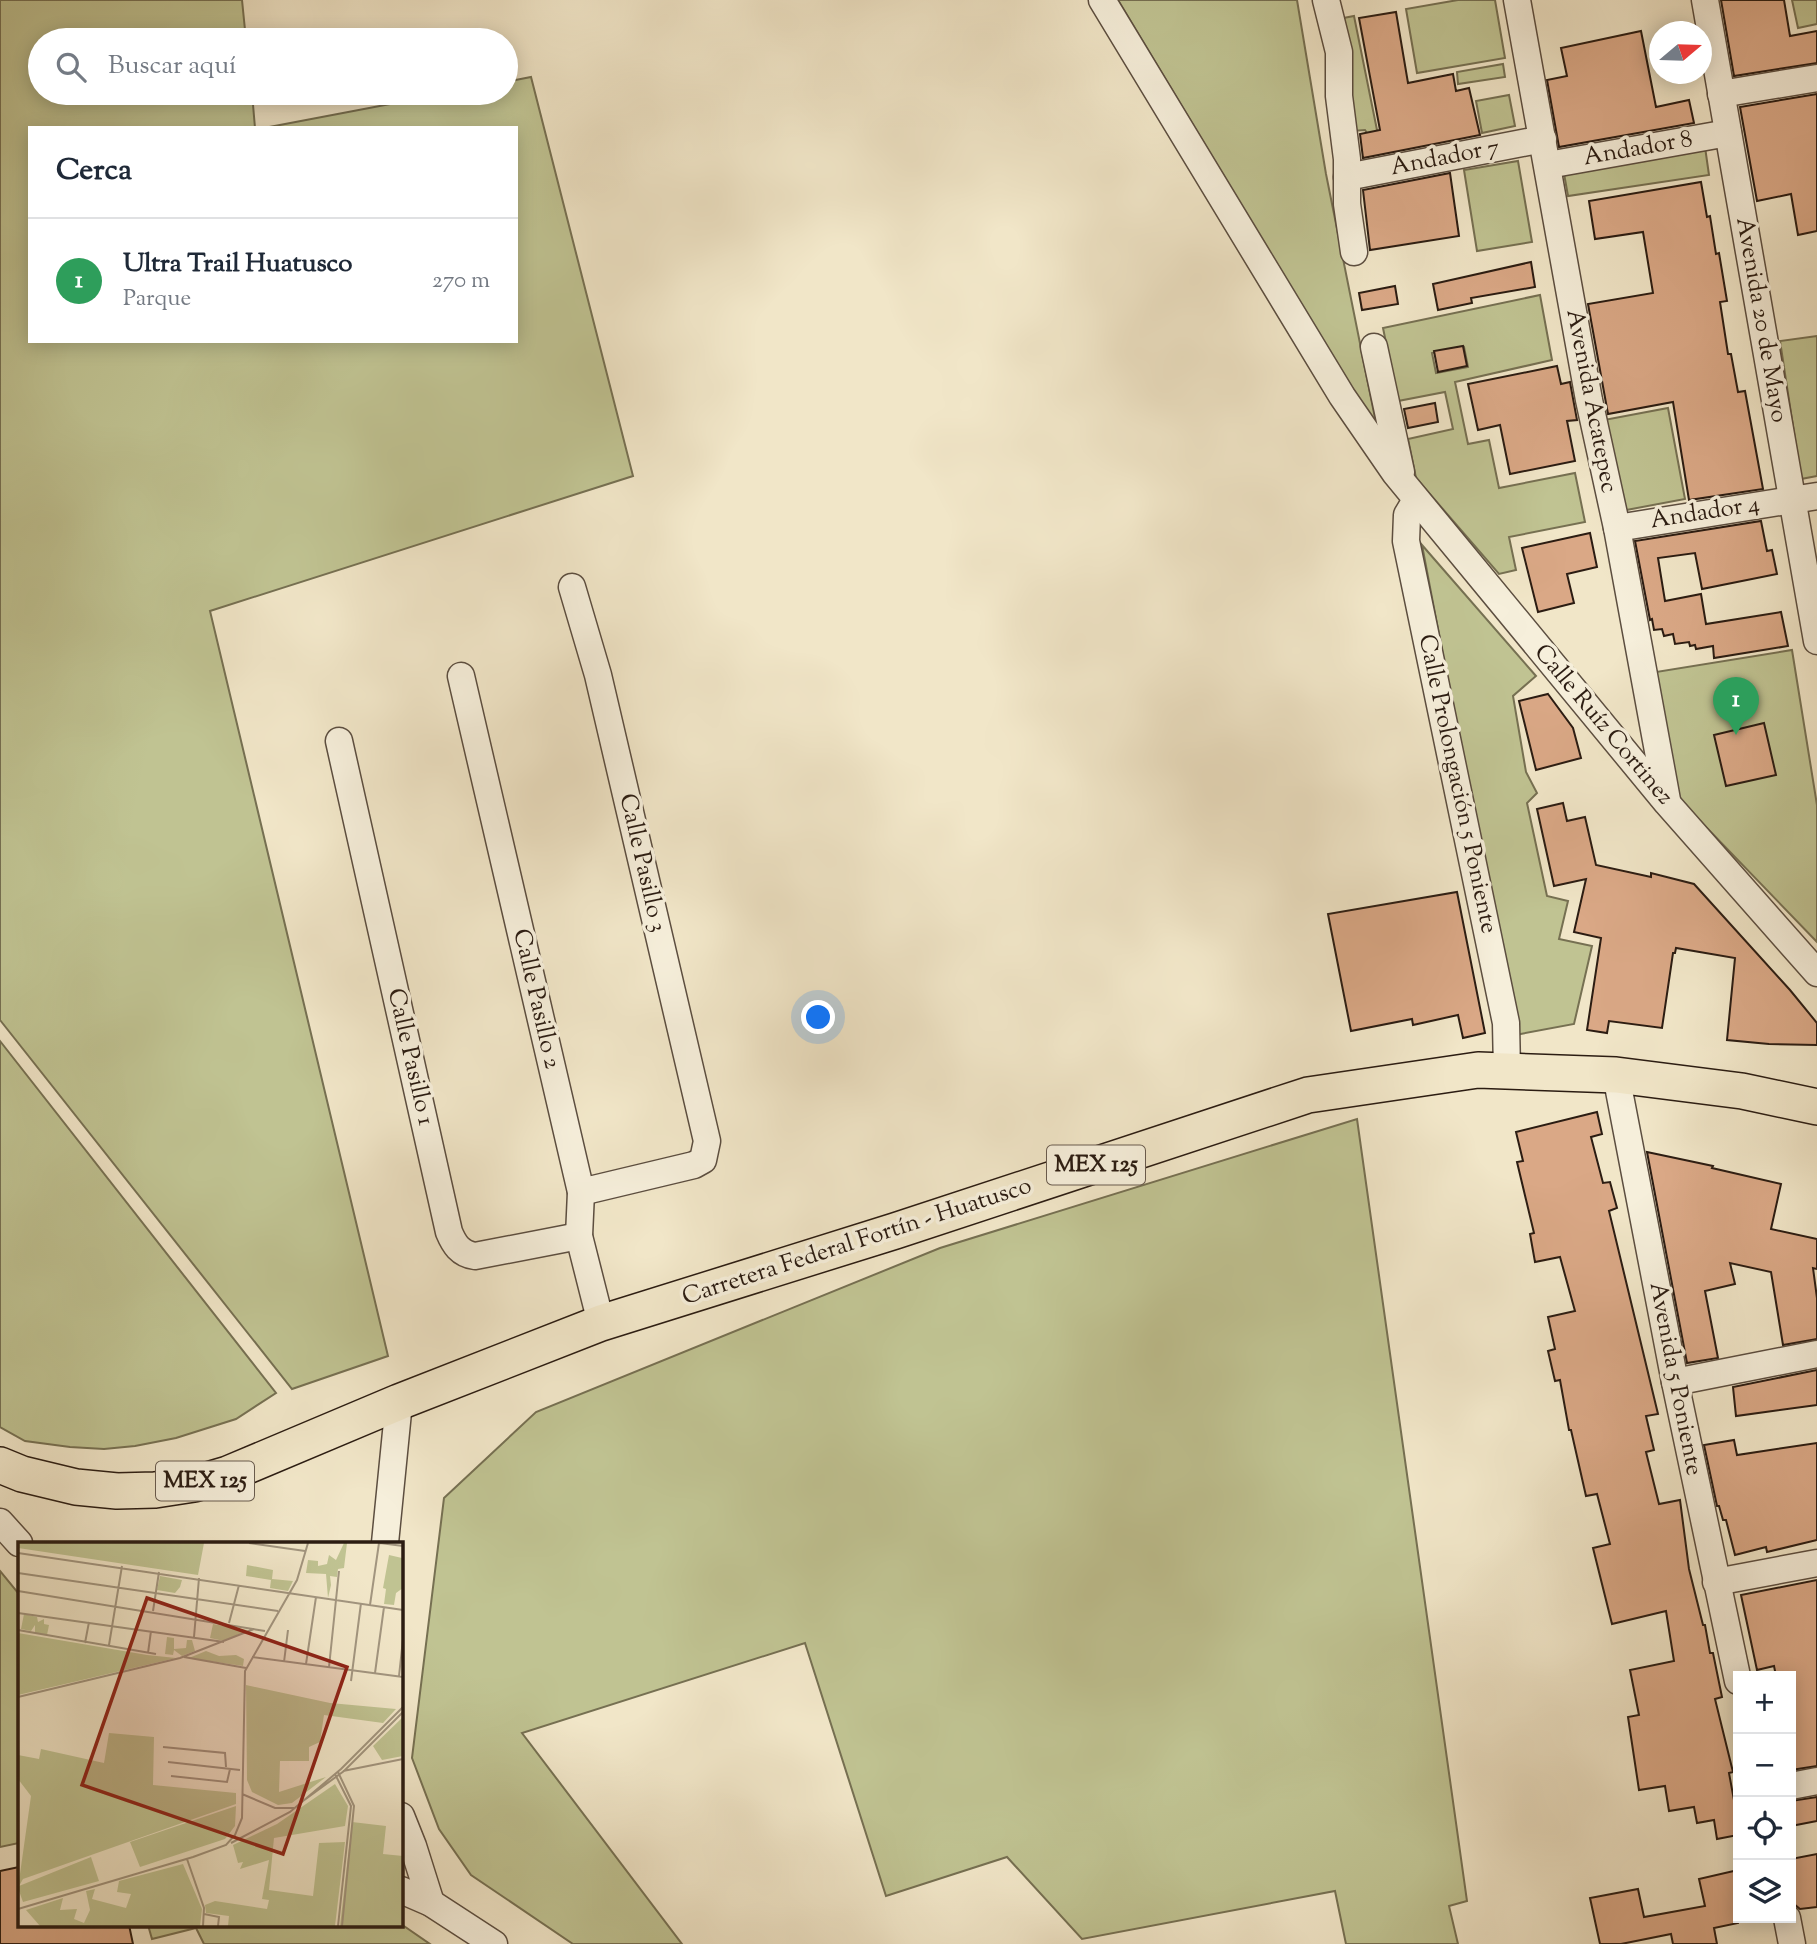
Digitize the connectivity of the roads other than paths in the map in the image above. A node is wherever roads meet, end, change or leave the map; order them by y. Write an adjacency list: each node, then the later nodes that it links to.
1 (1102, 0): 13 (street, Calle Ruíz Cortinez)
2 (1325, 0): 10 (street)
3 (1517, 0): 8 (street, Avenida Acatepec)
4 (1705, 0): 6 (street, Avenida 20 de Mayo)
5 (1817, 78): 6 (street)
6 (1721, 94): 7 (street, Avenida 20 de Mayo)
7 (1728, 133): 9 (street, Andador 8); 14 (street, Avenida 20 de Mayo)
8 (1543, 139): 9 (street, Avenida Acatepec); 10 (street, Andador 7)
9 (1548, 165): 15 (street, Avenida Acatepec)
10 (1346, 177): 11 (street)
11 (1354, 251)
12 (1374, 348): 13 (street, Calle Prolongación 5 Poniente)
13 (1405, 485): 20 (street, Calle Ruíz Cortinez); 22 (street, Calle Prolongación 5 Poniente)
14 (1805, 498): 15 (street, Andador 4); 17 (street, Avenida 20 de Mayo)
15 (1617, 528): 20 (street, Avenida Acatepec)
16 (572, 587): 25 (street, Calle Pasillo 3)
17 (1817, 641)
18 (461, 676): 25 (street, Calle Pasillo 2)
19 (339, 741): 26 (street, Calle Pasillo 1)
20 (1667, 803): 21 (street, Calle Ruíz Cortinez)
21 (1817, 973)
22 (1507, 1071): 23 (main road, Carretera Federal Fortín - Huatusco / MEX 125); 27 (main road, Carretera Federal Fortín - Huatusco / MEX 125)
23 (1616, 1075): 24 (main road, Carretera Federal Fortín - Huatusco / MEX 125); 29 (street, Avenida 5 Poniente)
24 (1817, 1107)
25 (581, 1192): 26 (street, Calle Pasillo 2)
26 (579, 1236): 27 (street, Calle Pasillo 2)
27 (601, 1323): 30 (main road, Carretera Federal Fortín - Huatusco / MEX 125)
28 (1817, 1354): 29 (street)
29 (1675, 1382): 36 (street, Avenida 5 Poniente)
30 (399, 1402): 31 (main road, Carretera Federal Fortín - Huatusco / MEX 125); 34 (street)
31 (0, 1465)
32 (0, 1522): 33 (street)
33 (18, 1542)
34 (385, 1542)
35 (1817, 1563): 36 (street)
36 (1716, 1582): 37 (street, Avenida 5 Poniente)
37 (1736, 1671)
38 (1817, 1781): 39 (street)
39 (1796, 1785)
40 (402, 1818): 42 (street)
41 (402, 1890): 42 (street)
42 (431, 1903): 44 (street)
43 (1788, 1923): 45 (street)
44 (494, 1944)
45 (1792, 1944)

